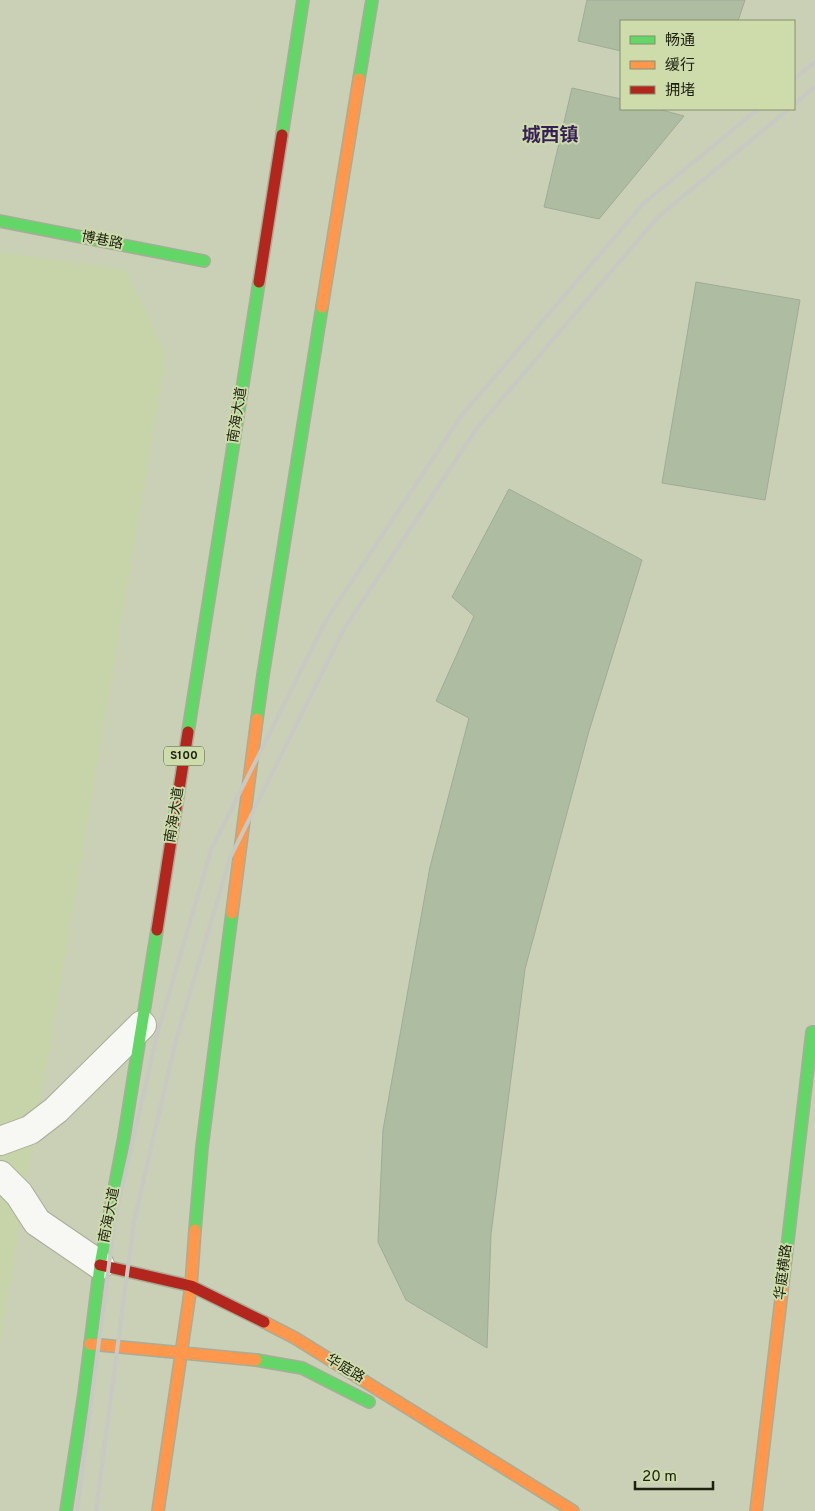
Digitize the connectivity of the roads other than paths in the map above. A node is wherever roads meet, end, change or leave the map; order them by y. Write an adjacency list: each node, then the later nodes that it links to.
1 (303, 0): 5 (main road, 南海大道 / S100)
2 (372, 0): 10 (main road)
3 (0, 221): 4 (main road, 博巷路)
4 (204, 261)
5 (142, 1025): 7 (street); 9 (main road, 南海大道 / S100)
6 (814, 1032): 17 (main road, 华庭横路)
7 (0, 1141)
8 (0, 1175): 9 (street)
9 (100, 1265): 10 (main road, 华庭路); 11 (main road, 南海大道 / S100)
10 (191, 1286): 12 (main road); 16 (main road, 华庭路)
11 (90, 1344): 12 (main road, 华庭路); 14 (main road, 南海大道 / S100)
12 (181, 1353): 13 (main road, 华庭路); 15 (main road)
13 (375, 1405)
14 (66, 1511)
15 (158, 1511)
16 (573, 1511)
17 (756, 1511)

